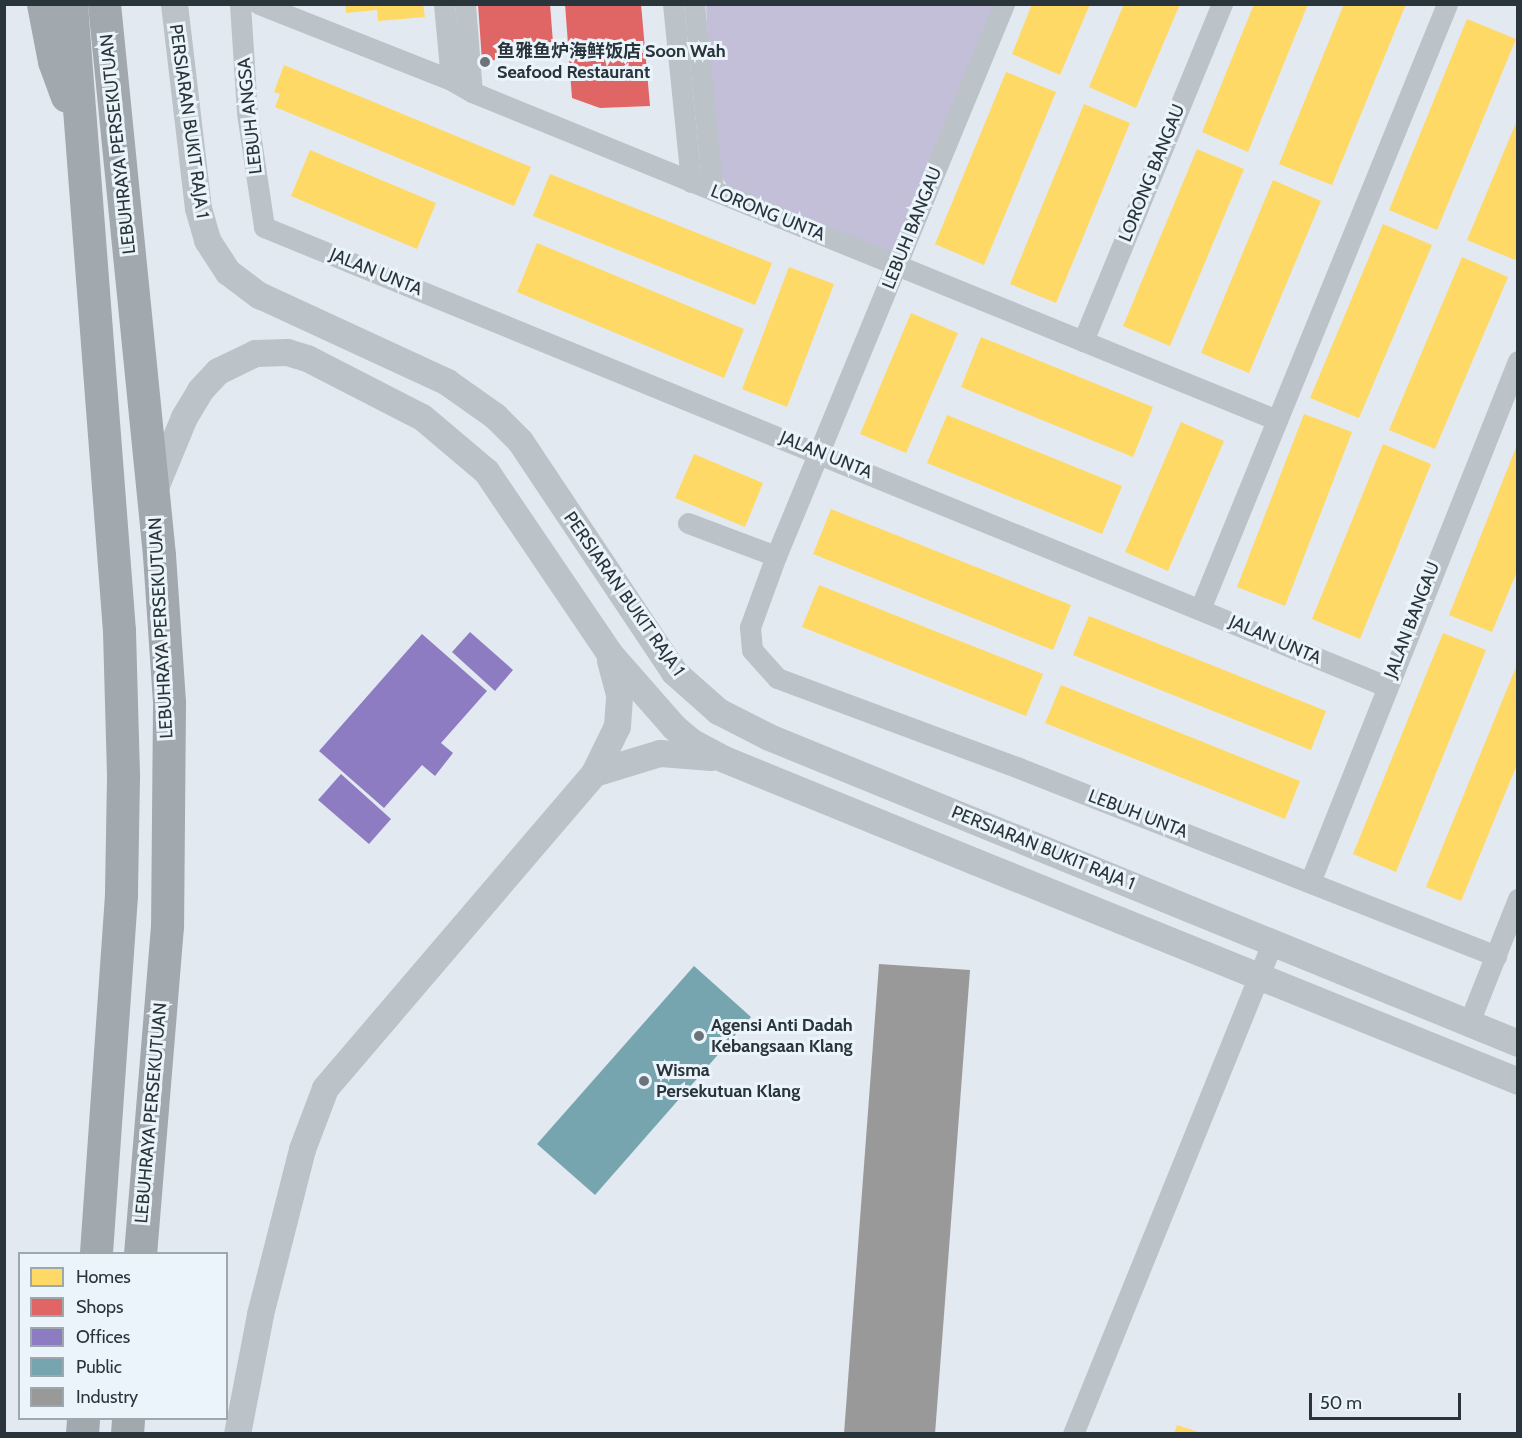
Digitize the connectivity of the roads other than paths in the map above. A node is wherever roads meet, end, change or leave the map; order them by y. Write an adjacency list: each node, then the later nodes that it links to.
1 (43, 4): 18 (highway)
2 (71, 4): 18 (highway, LEBUHRAYA PERSEKUTUAN)
3 (104, 4): 17 (highway, LEBUHRAYA PERSEKUTUAN)
4 (125, 4): 17 (highway)
5 (174, 4): 38 (street, PERSIARAN BUKIT RAJA 1)
6 (240, 4): 21 (street, LEBUH ANGSA)
7 (259, 4): 15 (street, LORONG UNTA)
8 (444, 4): 15 (street)
9 (465, 4): 16 (street)
10 (673, 4): 19 (street)
11 (694, 4): 20 (street)
12 (1004, 4): 22 (street, LEBUH BANGAU)
13 (1222, 4): 23 (street, LORONG BANGAU)
14 (1447, 4): 25 (street)
15 (452, 80): 16 (street, LORONG UNTA)
16 (472, 92): 19 (street, LORONG UNTA)
17 (116, 134): 27 (highway, LEBUHRAYA PERSEKUTUAN)
18 (84, 139): 44 (highway, LEBUHRAYA PERSEKUTUAN)
19 (692, 182): 20 (street, LORONG UNTA)
20 (713, 190): 22 (street, LORONG UNTA)
21 (264, 227): 26 (street, JALAN UNTA)
22 (897, 266): 23 (street, LORONG UNTA); 26 (street, LEBUH BANGAU)
23 (1083, 341): 25 (street, LORONG UNTA)
24 (1518, 361): 33 (street, JALAN BANGAU)
25 (1277, 420): 30 (street)
26 (818, 451): 29 (street, LEBUH BANGAU); 30 (street, JALAN UNTA)
27 (153, 492): 31 (street); 45 (highway, LEBUHRAYA PERSEKUTUAN)
28 (687, 523): 29 (street)
29 (776, 556): 32 (street, LEBUH BANGAU)
30 (1200, 609): 33 (street, JALAN UNTA)
31 (609, 653): 34 (street); 35 (street)
32 (777, 678): 36 (street, LEBUH UNTA)
33 (1386, 686): 36 (street, JALAN BANGAU)
34 (724, 759): 35 (street); 40 (street)
35 (594, 772): 46 (street)
36 (1310, 882): 39 (street, LEBUH UNTA)
37 (1518, 899): 39 (street)
38 (1273, 941): 40 (street); 41 (street, PERSIARAN BUKIT RAJA 1)
39 (1496, 956): 41 (street)
40 (1257, 978): 43 (street); 47 (street)
41 (1468, 1025): 42 (street, PERSIARAN BUKIT RAJA 1)
42 (1518, 1043)
43 (1518, 1081)
44 (96, 1252)
45 (140, 1252)
46 (237, 1434)
47 (1073, 1434)

